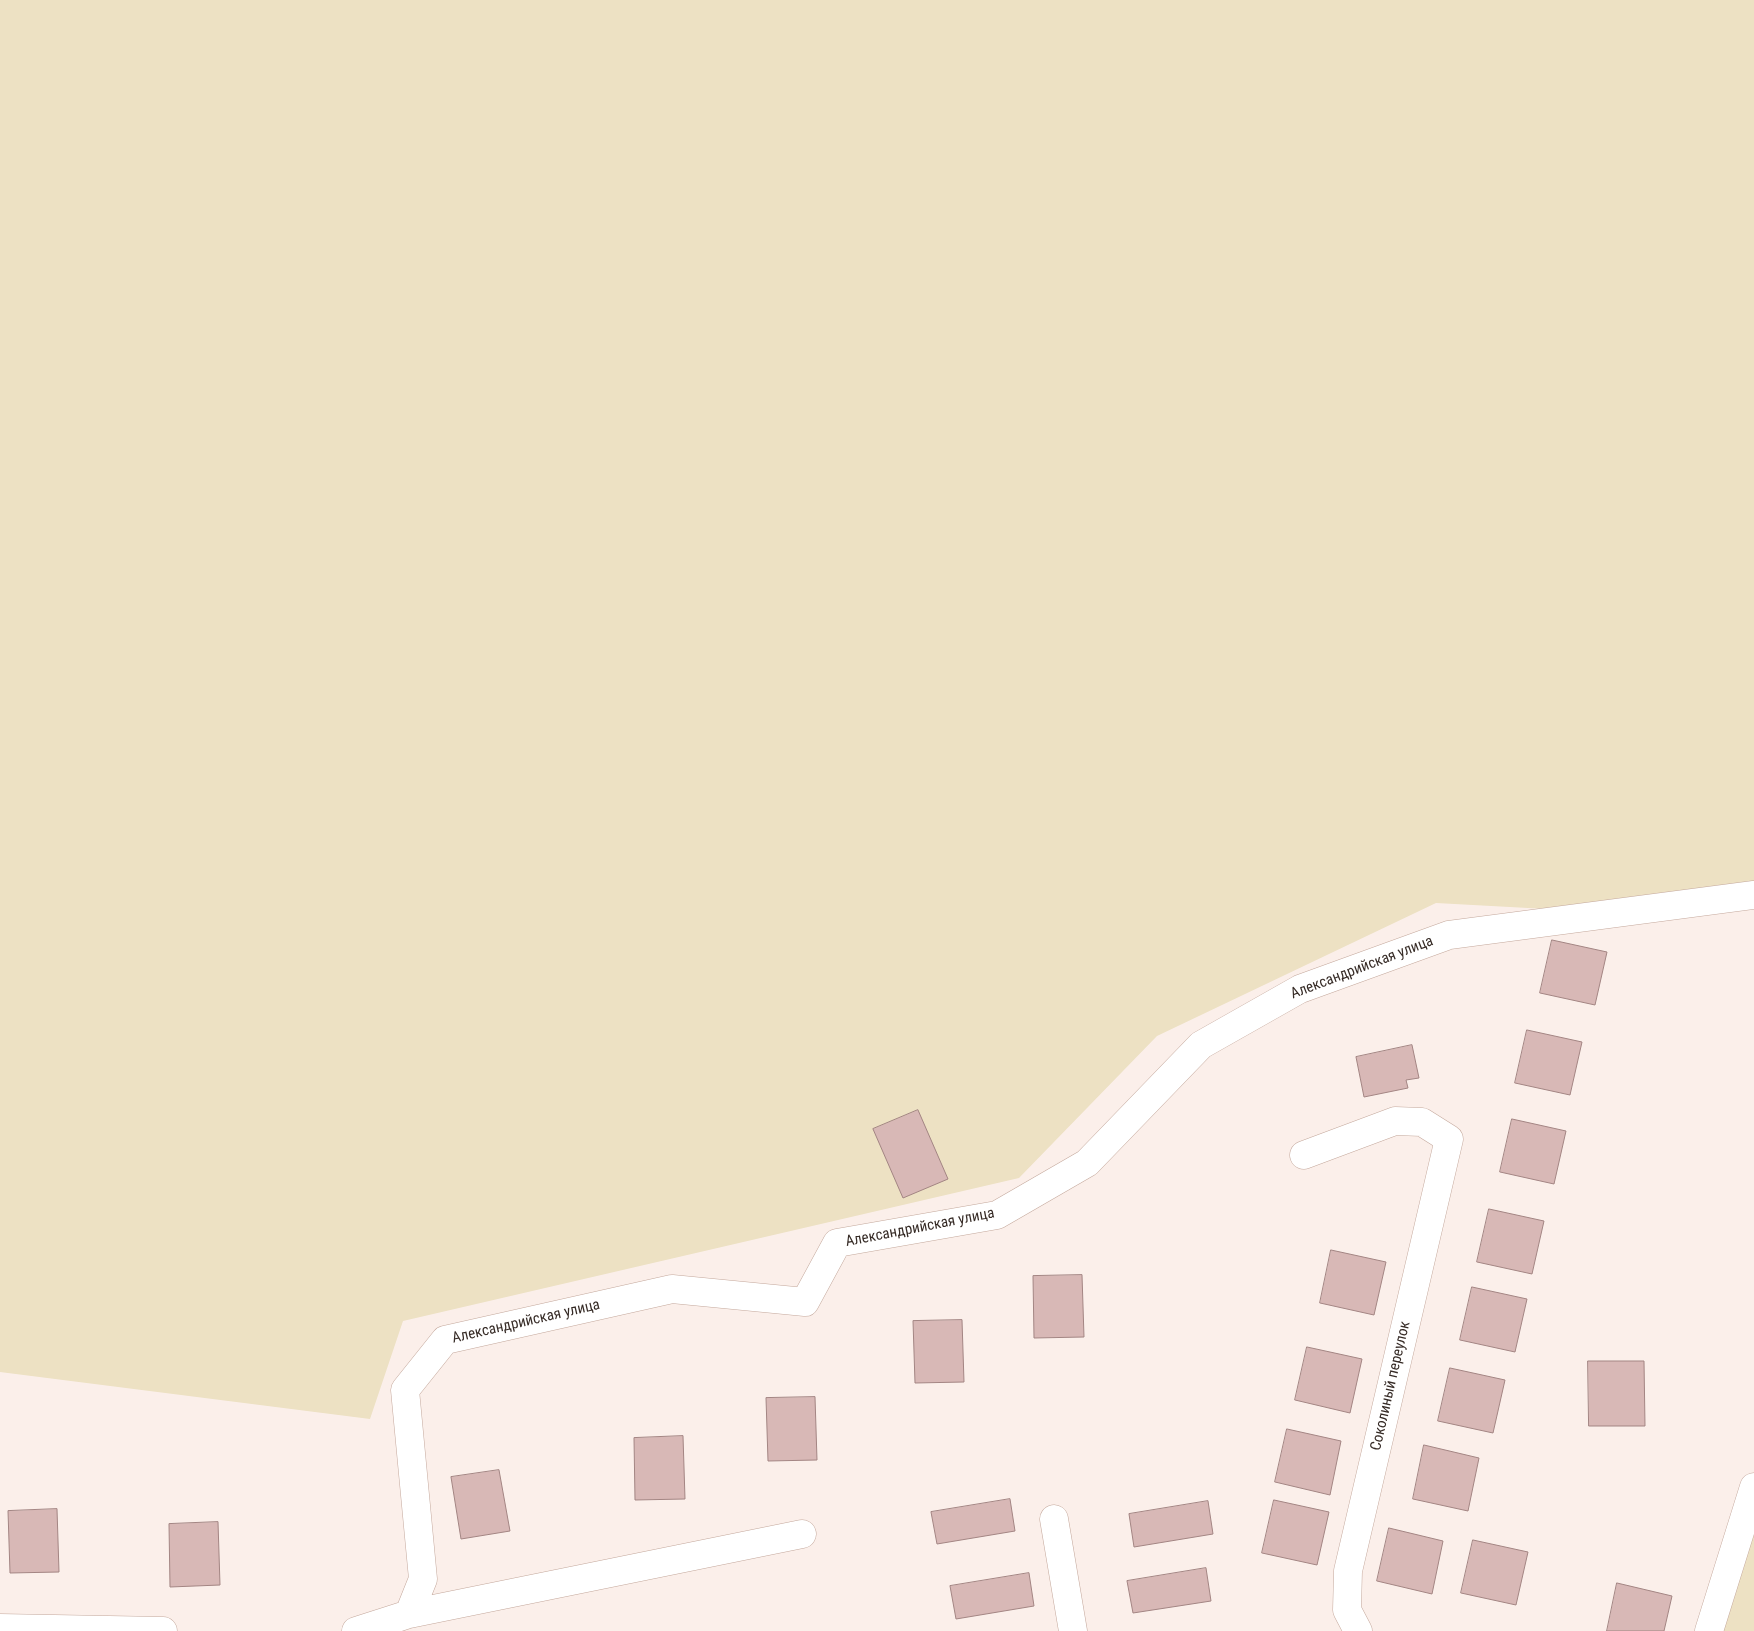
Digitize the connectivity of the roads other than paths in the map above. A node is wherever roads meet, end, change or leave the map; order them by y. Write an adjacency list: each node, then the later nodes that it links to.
1 (1754, 895): 6 (street, Александрийская улица)
2 (1304, 1155): 11 (street, Соколиный переулок)
3 (1754, 1487): 12 (street)
4 (1054, 1519): 10 (street)
5 (802, 1534): 6 (street)
6 (409, 1614): 9 (street)
7 (0, 1628): 8 (street)
8 (163, 1631)
9 (356, 1631)
10 (1073, 1631)
11 (1358, 1631)
12 (1709, 1631)

